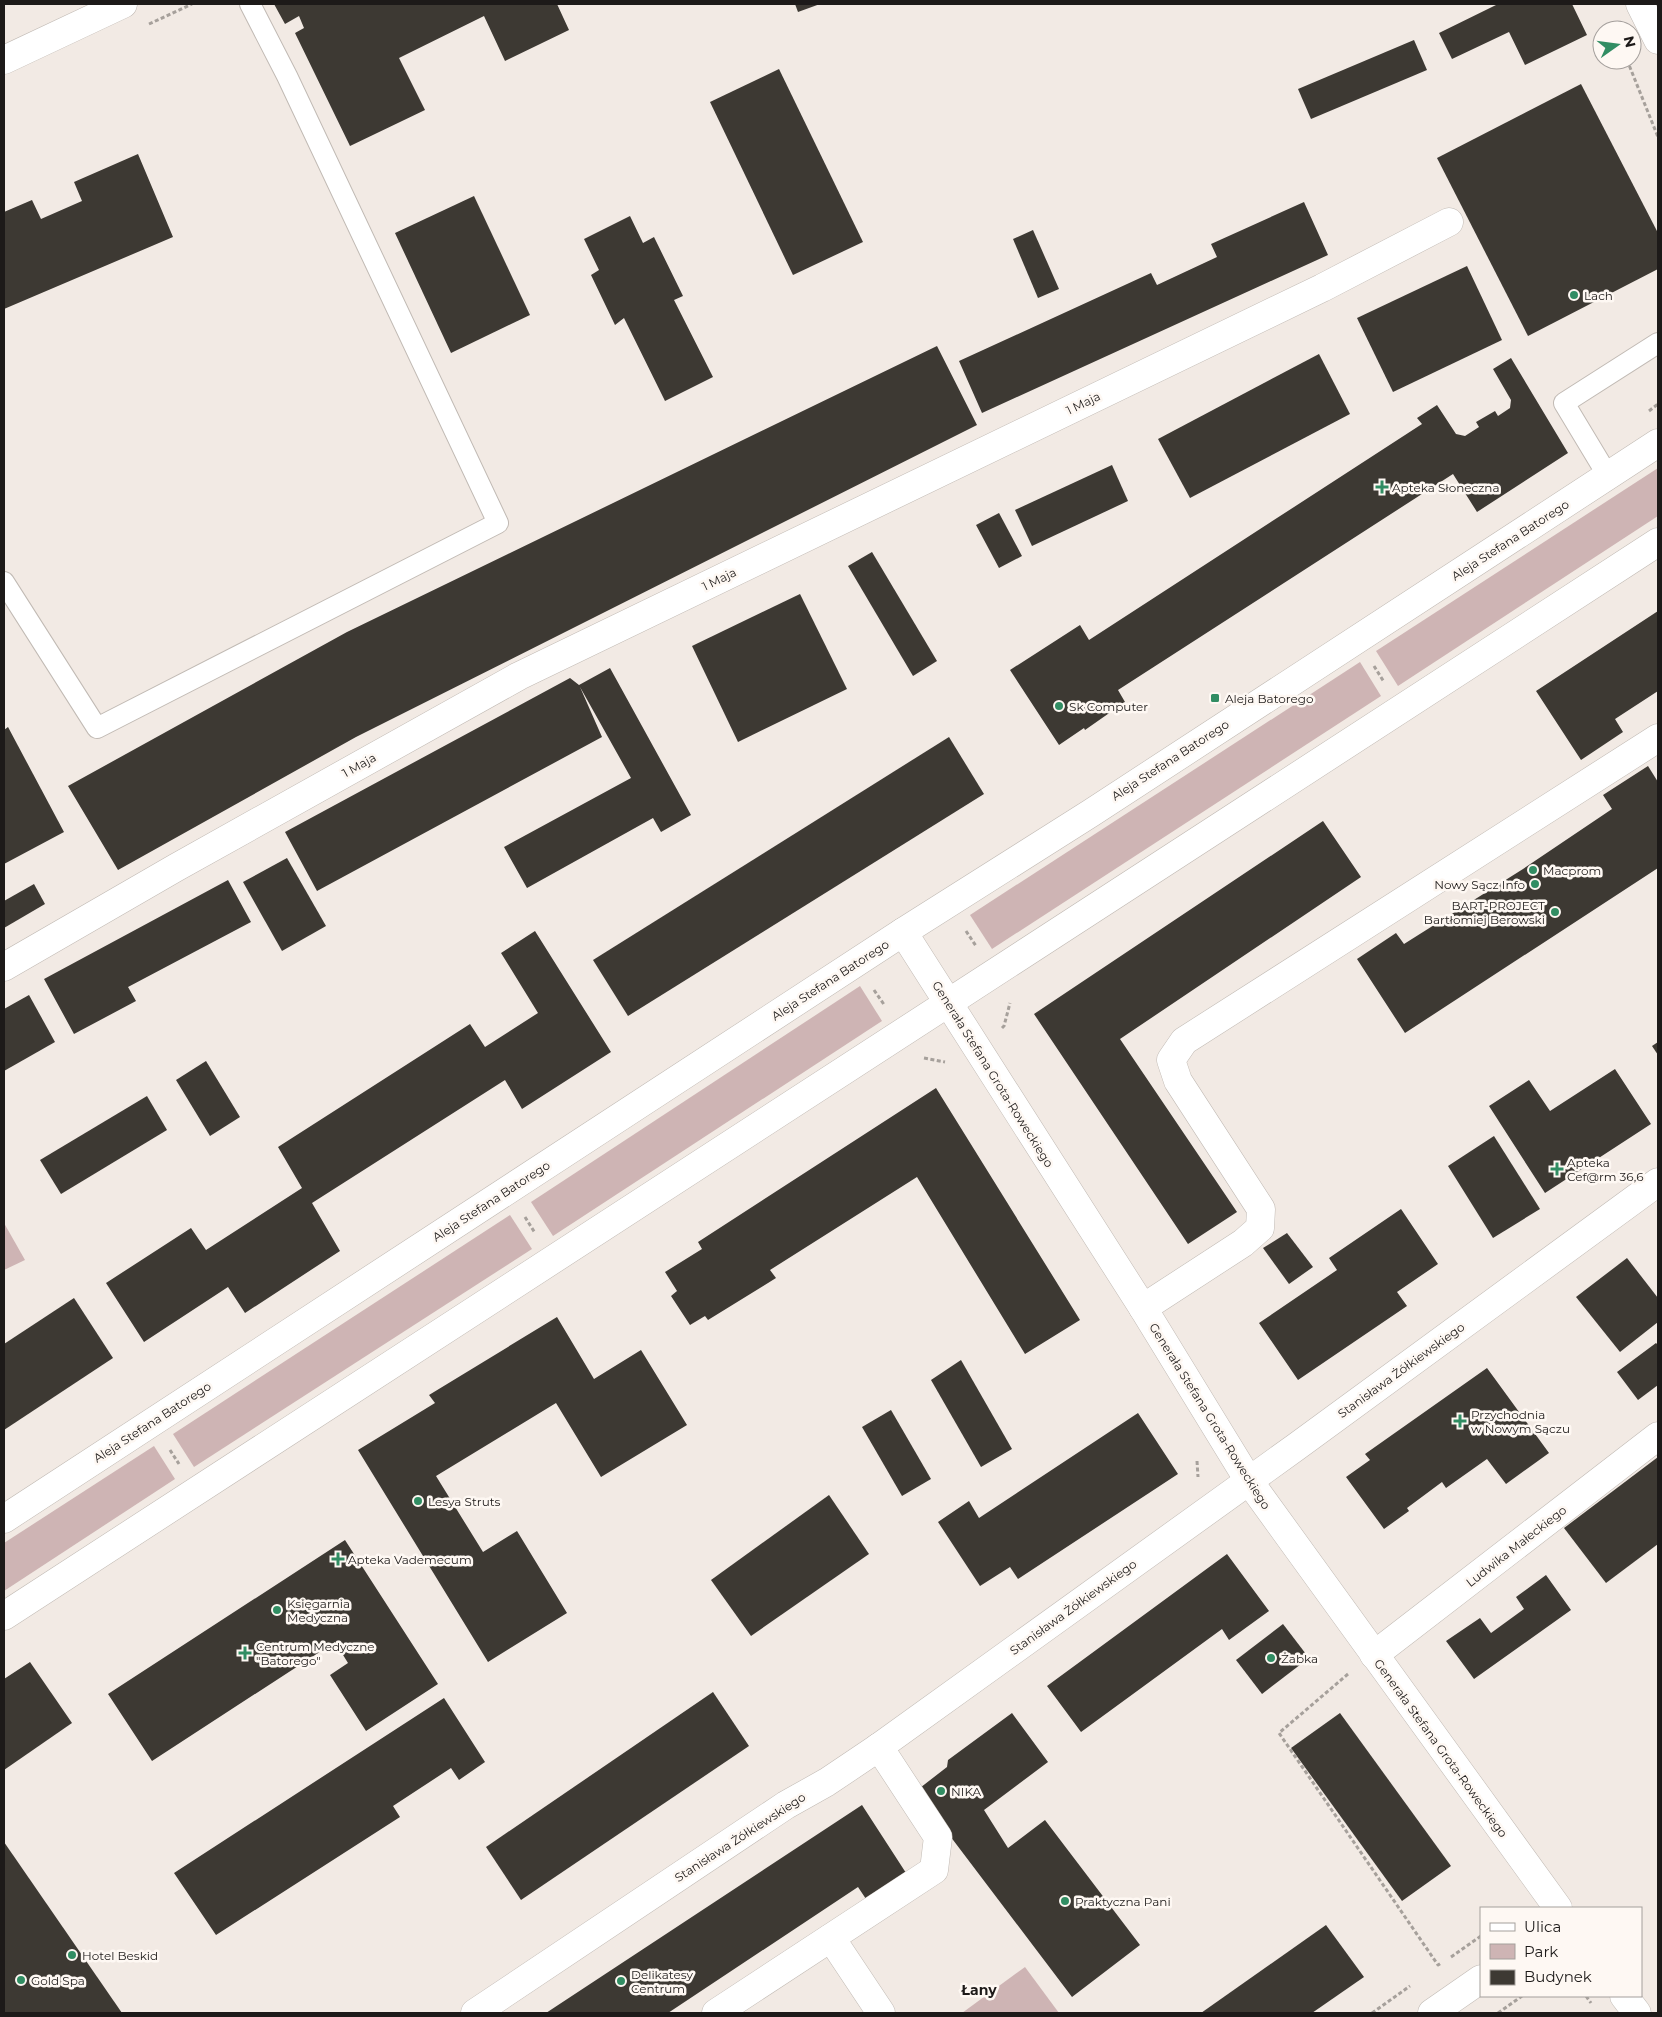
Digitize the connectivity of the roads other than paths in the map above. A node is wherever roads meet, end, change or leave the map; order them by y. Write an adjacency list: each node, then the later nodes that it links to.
1 (123, 4): 5 (street)
2 (250, 4): 11 (lane)
3 (1640, 4): 4 (street)
4 (1658, 40)
5 (4, 60)
6 (1449, 222): 14 (street, 1 Maja)
7 (1658, 343): 9 (lane)
8 (1658, 443): 9 (street, Aleja Stefana Batorego)
9 (1608, 476): 13 (street, Aleja Stefana Batorego)
10 (1658, 542): 15 (street)
11 (4, 582)
12 (1658, 738): 17 (street)
13 (903, 932): 15 (street, Generała Stefana Grota-Roweckiego); 20 (street, Aleja Stefana Batorego)
14 (4, 967)
15 (949, 1002): 17 (street, Generała Stefana Grota-Roweckiego); 21 (street)
16 (1658, 1182): 19 (street, Stanisława Żółkiewskiego)
17 (1143, 1308): 19 (street, Generała Stefana Grota-Roweckiego)
18 (1658, 1436): 22 (street, Ludwika Małeckiego)
19 (1249, 1481): 22 (street, Generała Stefana Grota-Roweckiego); 23 (street, Stanisława Żółkiewskiego)
20 (4, 1519)
21 (4, 1616)
22 (1374, 1655): 24 (street, Generała Stefana Grota-Roweckiego)
23 (879, 1747): 25 (street); 28 (street, Stanisława Żółkiewskiego)
24 (1557, 1907)
25 (831, 1938): 29 (street); 30 (street)
26 (1480, 1980): 31 (street)
27 (1625, 1997): 32 (street)
28 (480, 2012)
29 (716, 2013)
30 (881, 2013)
31 (1432, 2013)
32 (1637, 2013)

